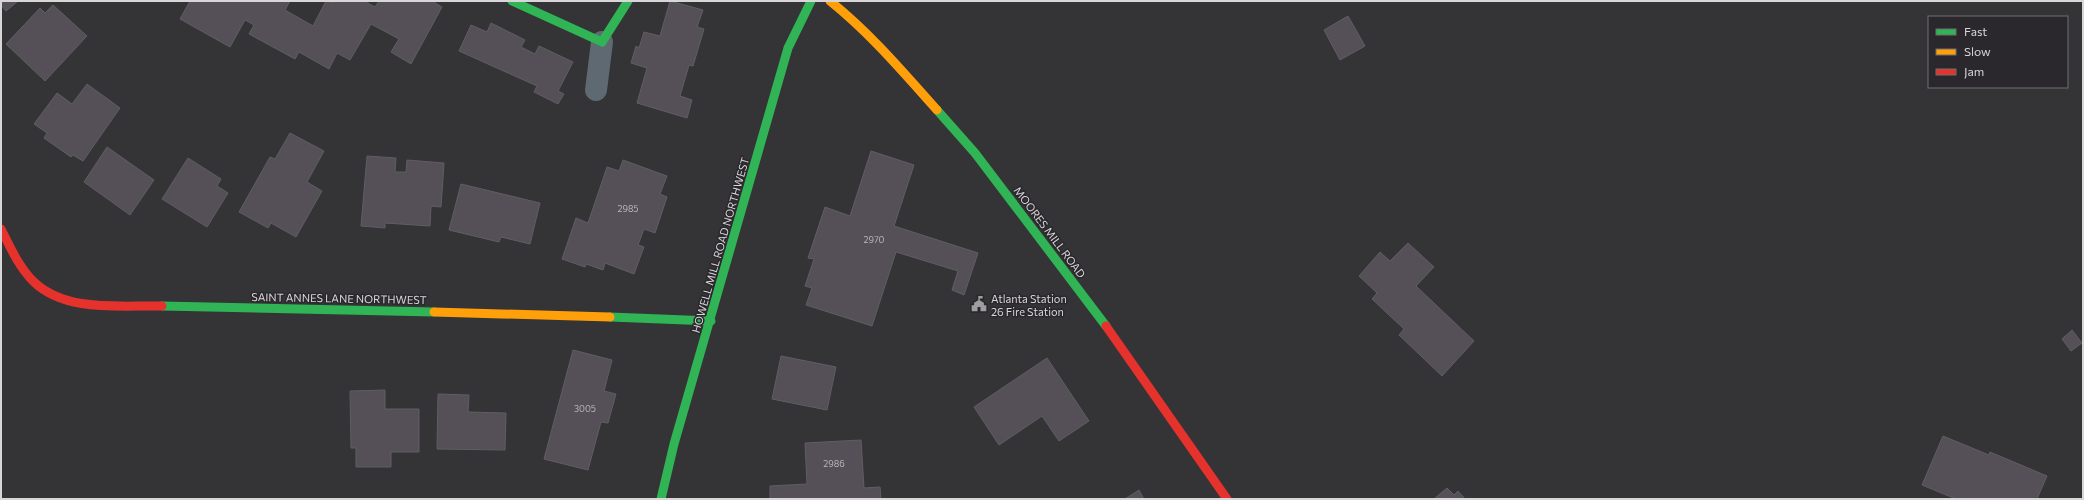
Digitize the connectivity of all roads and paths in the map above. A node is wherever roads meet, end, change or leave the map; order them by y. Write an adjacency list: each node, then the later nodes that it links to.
1 (512, 1): 5 (street)
2 (628, 1): 5 (street)
3 (811, 1): 8 (street, HOWELL MILL ROAD NORTHWEST)
4 (830, 1): 10 (street, MOORES MILL ROAD)
5 (602, 42): 6 (street)
6 (596, 90)
7 (1, 229): 8 (street, SAINT ANNES LANE NORTHWEST)
8 (711, 321): 9 (street, HOWELL MILL ROAD NORTHWEST)
9 (661, 499)
10 (1227, 499)

